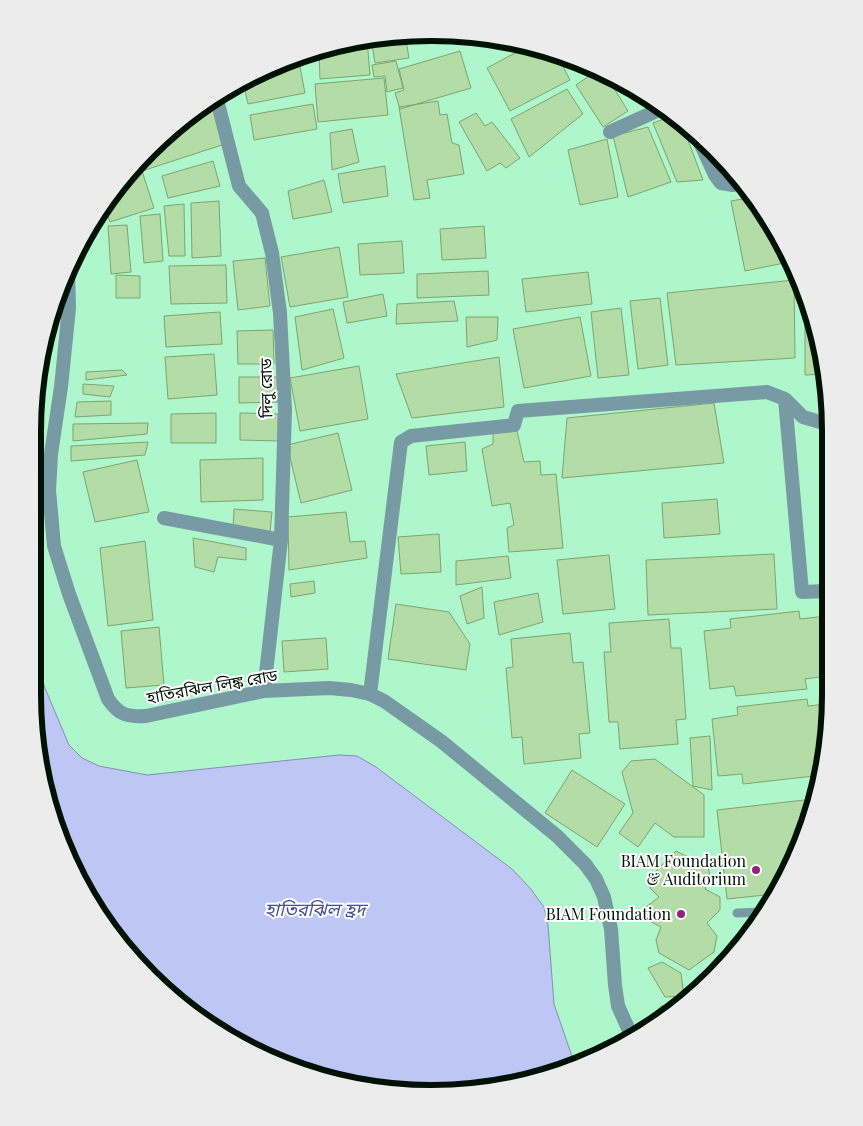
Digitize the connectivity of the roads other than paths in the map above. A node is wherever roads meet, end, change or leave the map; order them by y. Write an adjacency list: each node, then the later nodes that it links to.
1 (218, 105): 10 (street, দিলু রোড)
2 (655, 112): 3 (street)
3 (610, 132)
4 (706, 155): 5 (street)
5 (734, 185)
6 (68, 289): 12 (street, হাতিরঝিল লিঙ্ক রোড)
7 (785, 399): 8 (street); 11 (street); 13 (street)
8 (822, 422)
9 (164, 518): 10 (street)
10 (281, 540): 12 (street, দিলু রোড)
11 (822, 592)
12 (264, 691): 13 (street, হাতিরঝিল লিঙ্ক রোড)
13 (370, 694): 16 (street, হাতিরঝিল লিঙ্ক রোড)
14 (755, 912): 15 (lane)
15 (737, 913)
16 (629, 1031)

